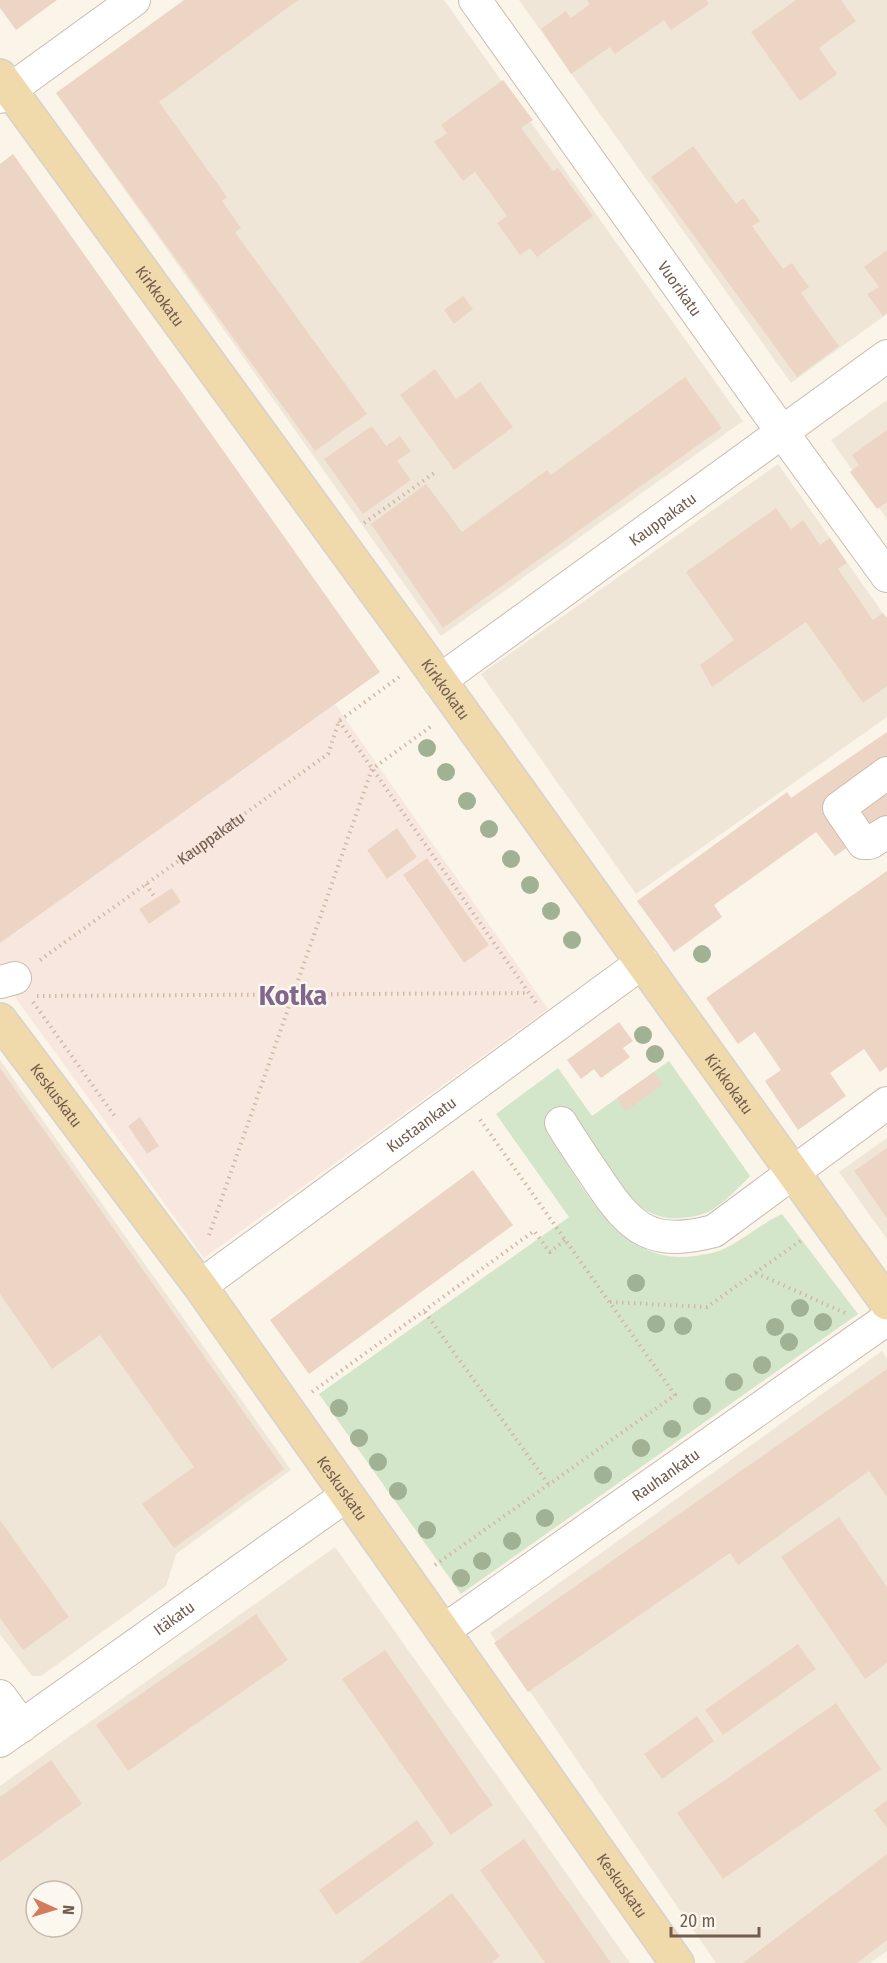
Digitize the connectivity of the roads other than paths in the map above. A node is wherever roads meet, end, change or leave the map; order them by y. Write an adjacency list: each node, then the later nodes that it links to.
1 (134, 0): 3 (street)
2 (475, 0): 5 (street, Vuorikatu)
3 (3, 88): 7 (main road, Kirkkokatu)
4 (887, 356): 5 (street, Kauppakatu)
5 (782, 432): 6 (street, Vuorikatu); 7 (street, Kauppakatu)
6 (887, 576)
7 (439, 681): 10 (main road, Kirkkokatu)
8 (887, 773): 9 (street)
9 (887, 832)
10 (643, 962): 14 (main road, Kirkkokatu); 15 (street, Kustaankatu)
11 (0, 1020): 15 (main road, Keskuskatu)
12 (887, 1103): 14 (street)
13 (561, 1123): 14 (street)
14 (793, 1172): 16 (main road, Kirkkokatu)
15 (200, 1286): 17 (main road, Keskuskatu)
16 (883, 1316): 18 (street, Rauhankatu)
17 (347, 1495): 18 (main road, Keskuskatu); 20 (street, Itäkatu)
18 (443, 1631): 21 (main road, Keskuskatu)
19 (0, 1696): 20 (street)
20 (11, 1733)
21 (677, 1963)

